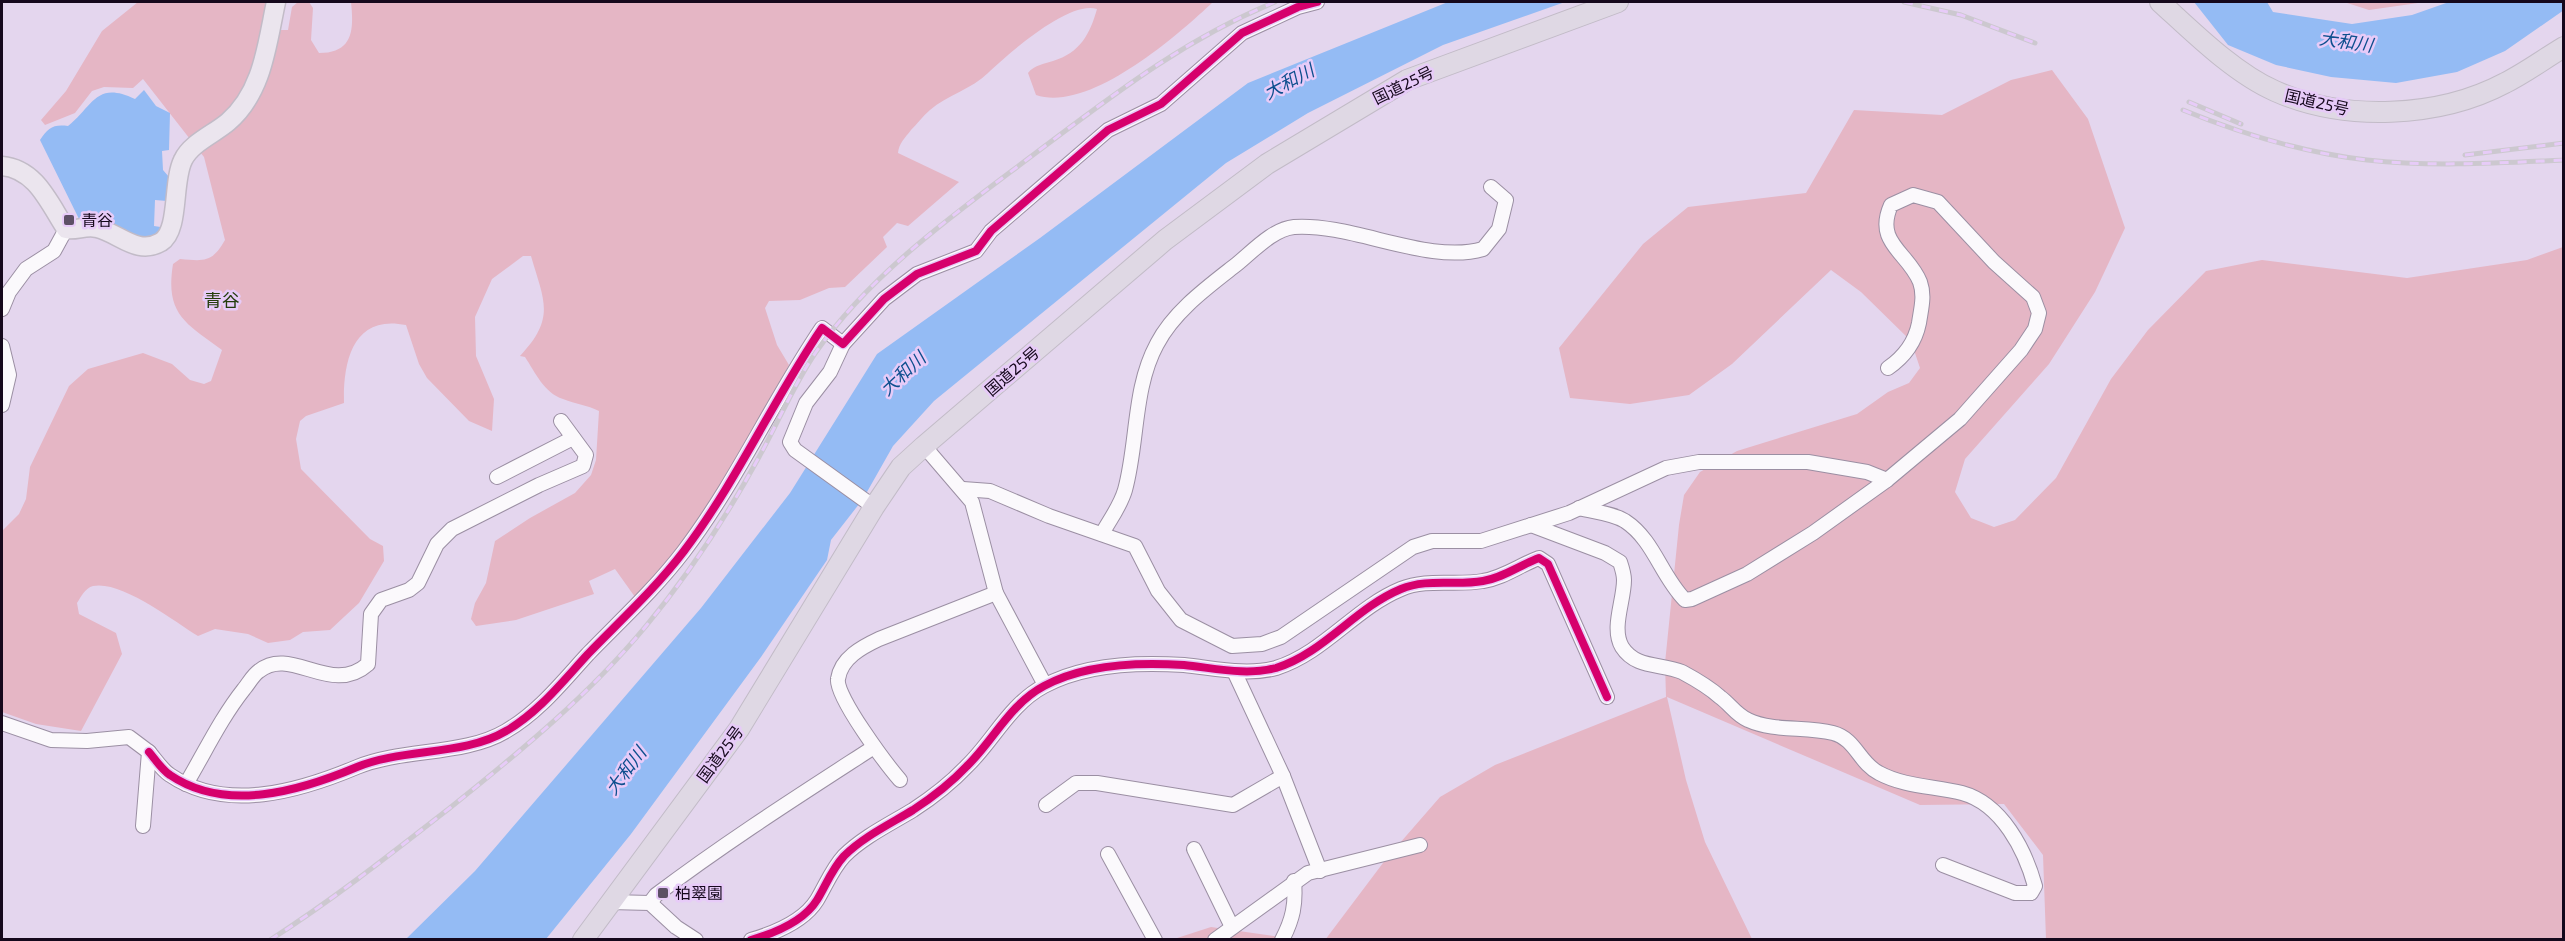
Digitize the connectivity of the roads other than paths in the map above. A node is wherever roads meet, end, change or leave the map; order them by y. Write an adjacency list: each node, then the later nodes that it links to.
1 (276, 2): 8 (main road)
2 (1317, 2): 10 (street)
3 (1618, 2): 16 (highway, 国道25号)
4 (2160, 2): 5 (highway, 国道25号)
5 (2564, 47)
6 (2, 166): 8 (main road)
7 (1491, 187): 23 (street)
8 (66, 229): 9 (street)
9 (2, 309)
10 (843, 344): 20 (street); 33 (street)
11 (2, 345): 13 (street)
12 (1888, 368): 18 (street)
13 (2, 405)
14 (561, 421): 15 (street)
15 (573, 438): 17 (street); 33 (street)
16 (924, 446): 19 (street); 20 (highway, 国道25号)
17 (497, 477)
18 (1887, 480): 21 (street); 21 (street)
19 (963, 489): 23 (street); 24 (street)
20 (867, 502): 42 (highway, 国道25号)
21 (1580, 507): 22 (street)
22 (1531, 525): 23 (street); 39 (street)
23 (1102, 534)
24 (996, 593): 26 (street); 29 (street)
25 (1234, 671): 26 (street); 27 (street); 31 (street)
26 (1045, 685): 47 (street)
27 (1607, 697)
28 (2, 723): 30 (street)
29 (874, 747): 32 (street); 43 (street)
30 (149, 752): 33 (street); 35 (street)
31 (1283, 776): 34 (street); 40 (street)
32 (900, 780)
33 (186, 784)
34 (1046, 805)
35 (143, 826)
36 (1420, 845): 40 (street)
37 (1194, 849): 44 (street)
38 (1108, 854): 48 (street)
39 (1943, 865)
40 (1320, 871): 41 (street)
41 (1294, 881): 44 (street); 50 (street)
42 (610, 902): 43 (street); 45 (highway, 国道25号)
43 (650, 903): 46 (street)
44 (1232, 927): 49 (street)
45 (583, 939)
46 (696, 939)
47 (751, 939)
48 (1155, 939)
49 (1215, 939)
50 (1282, 939)

